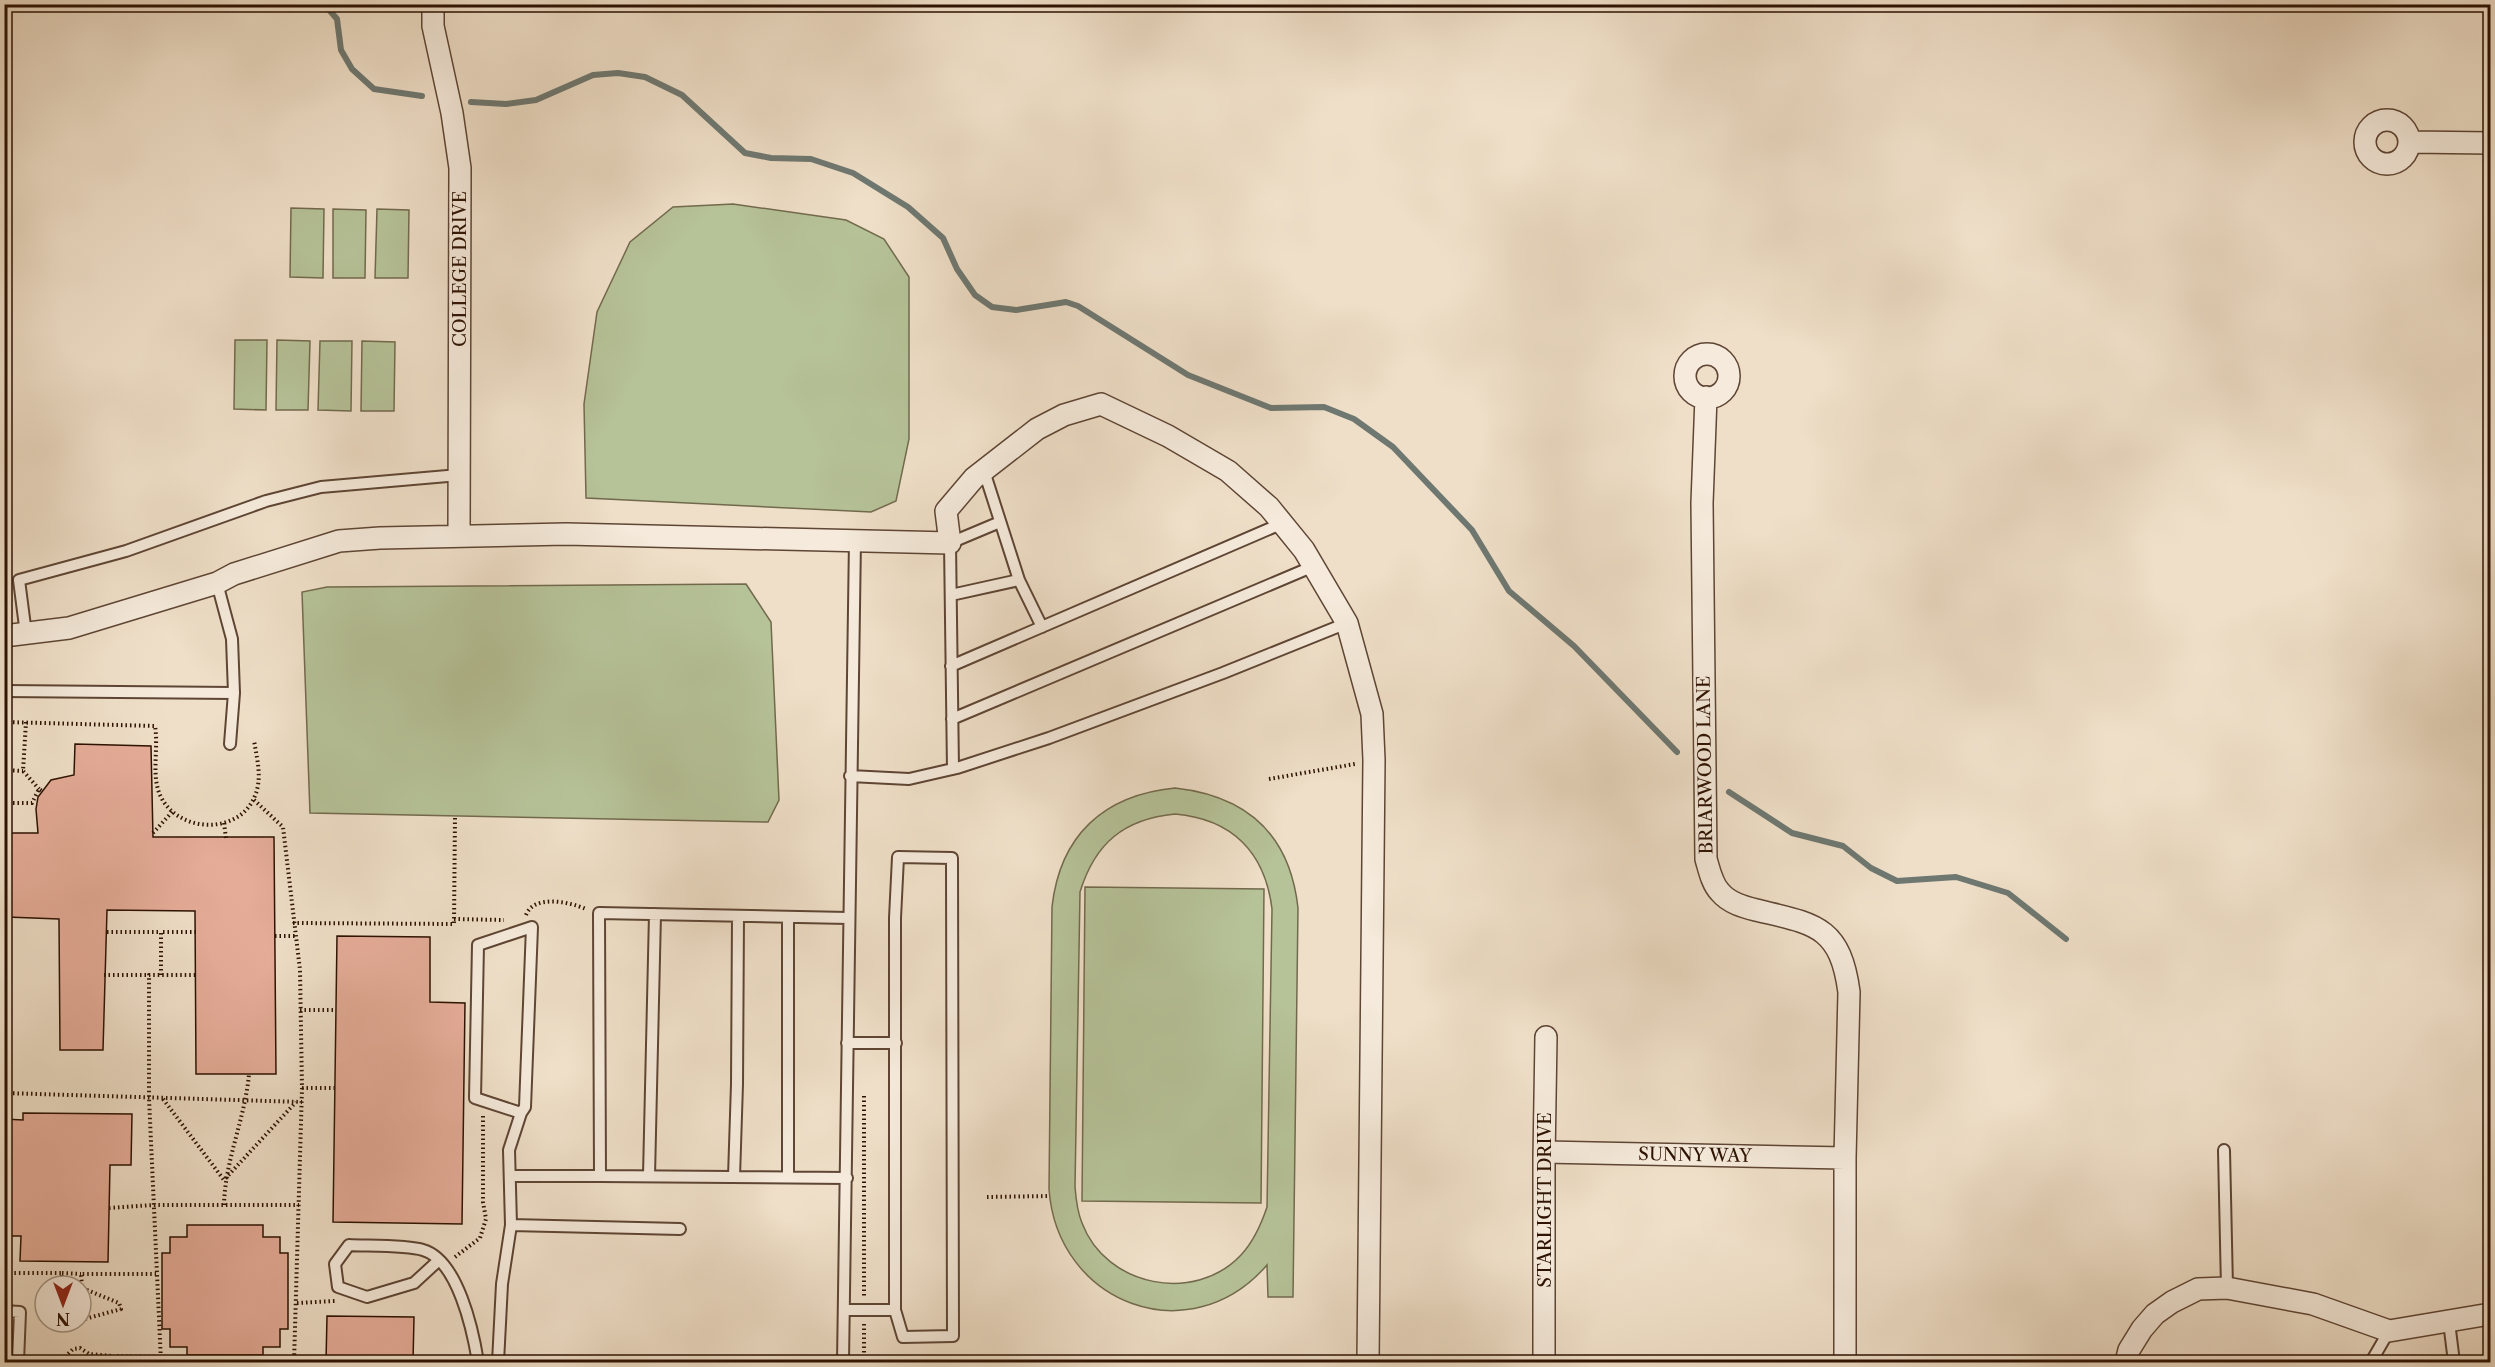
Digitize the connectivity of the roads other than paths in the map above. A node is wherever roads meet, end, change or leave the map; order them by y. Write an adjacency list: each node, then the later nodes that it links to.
1 (433, 4): 6 (street, COLLEGE DRIVE)
2 (2411, 142): 3 (street)
3 (2490, 143)
4 (1706, 397): 37 (street, BRIARWOOD LANE)
5 (984, 471): 7 (lane); 8 (street); 11 (street)
6 (459, 475): 9 (street, COLLEGE DRIVE); 18 (lane)
7 (1000, 522): 11 (lane); 13 (lane)
8 (1282, 523): 12 (street); 17 (lane)
9 (459, 536): 10 (street); 14 (street)
10 (855, 540): 11 (street); 26 (lane)
11 (950, 543): 15 (lane)
12 (1314, 566): 16 (street); 23 (lane)
13 (1019, 580): 15 (lane); 17 (lane)
14 (217, 583): 18 (street); 22 (lane)
15 (951, 595): 20 (lane)
16 (1347, 623): 25 (lane); 58 (street)
17 (1042, 627): 20 (lane)
18 (26, 634): 19 (street)
19 (4, 636)
20 (951, 666): 23 (lane)
21 (4, 691): 22 (lane)
22 (234, 693): 24 (lane)
23 (952, 719): 25 (lane)
24 (230, 744)
25 (953, 769): 26 (lane)
26 (850, 776): 30 (lane)
27 (655, 914): 28 (lane); 39 (lane); 40 (lane)
28 (738, 916): 29 (lane); 41 (lane)
29 (788, 917): 30 (lane); 42 (lane)
30 (848, 918): 32 (lane)
31 (1546, 1037): 36 (street, STARLIGHT DRIVE)
32 (847, 1043): 33 (lane); 43 (lane)
33 (896, 1043): 49 (lane); 49 (lane)
34 (521, 1113): 34 (lane); 38 (lane)
35 (2224, 1150): 47 (lane)
36 (1544, 1152): 37 (street, SUNNY WAY); 59 (street, STARLIGHT DRIVE)
37 (1845, 1158): 60 (street, BRIARWOOD LANE)
38 (511, 1176): 39 (lane); 44 (lane)
39 (600, 1176): 40 (lane)
40 (649, 1176): 41 (lane)
41 (734, 1177): 42 (lane)
42 (788, 1177): 43 (lane)
43 (847, 1178): 48 (lane)
44 (511, 1225): 45 (lane); 56 (lane)
45 (680, 1230)
46 (442, 1262): 46 (lane); 55 (lane)
47 (2227, 1288): 53 (street); 61 (street)
48 (843, 1310): 49 (lane); 57 (lane)
49 (895, 1310)
50 (4, 1311): 54 (lane)
51 (2490, 1314): 52 (street)
52 (2449, 1322): 53 (street); 63 (lane)
53 (2389, 1331): 62 (lane)
54 (18, 1362)
55 (478, 1362)
56 (498, 1362)
57 (843, 1362)
58 (1368, 1362)
59 (1544, 1362)
60 (1845, 1362)
61 (2126, 1362)
62 (2371, 1362)
63 (2454, 1362)

